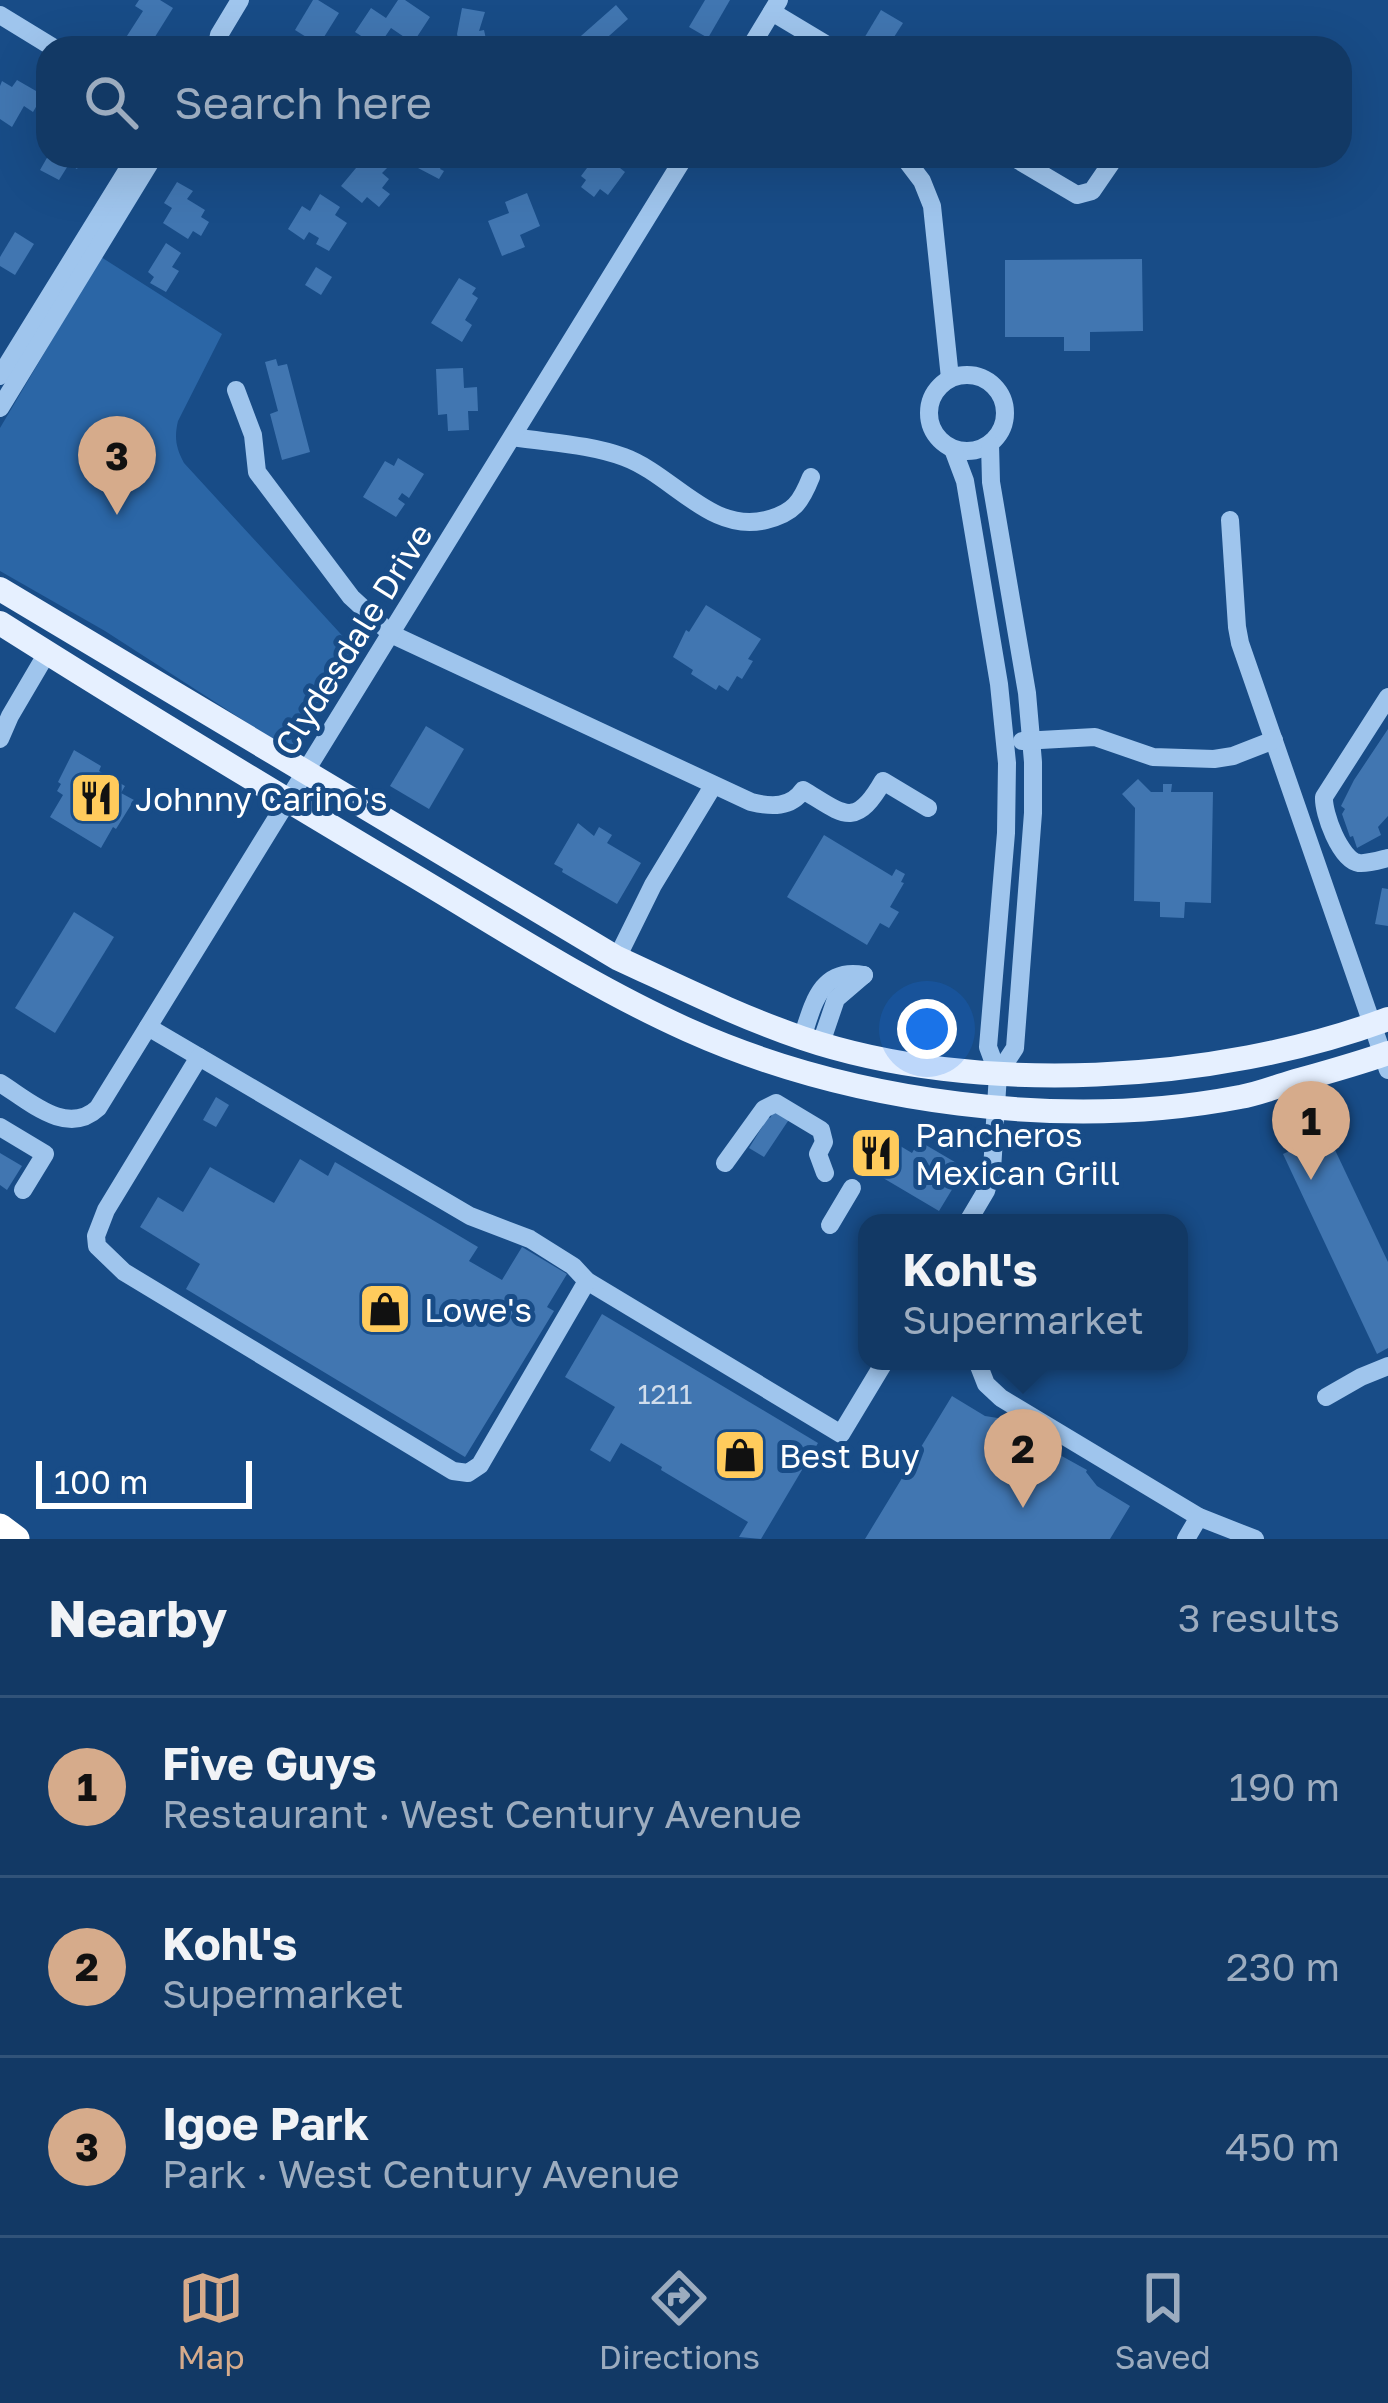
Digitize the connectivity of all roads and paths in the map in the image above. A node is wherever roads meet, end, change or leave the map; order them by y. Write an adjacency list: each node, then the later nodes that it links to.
1 (240, 0): 4 (street)
2 (776, 6): 5 (street); 6 (street)
3 (0, 15): 7 (street)
4 (218, 36)
5 (757, 36)
6 (816, 36)
7 (36, 37)
8 (129, 168): 16 (street)
9 (146, 168): 16 (street)
10 (678, 168): 17 (street, Clydesdale Drive)
11 (912, 168): 14 (street)
12 (1031, 168): 13 (street)
13 (1109, 168)
14 (950, 378): 18 (street); 19 (street)
15 (236, 390): 24 (street)
16 (2, 392)
17 (513, 437): 20 (street); 24 (street, Clydesdale Drive)
18 (990, 444): 19 (street); 28 (street)
19 (953, 449): 30 (street)
20 (811, 477)
21 (1230, 520): 29 (street)
22 (0, 589): 31 (main road)
23 (0, 623): 25 (main road)
24 (391, 634): 31 (street, Clydesdale Drive); 32 (street)
25 (47, 653): 27 (street); 33 (main road)
26 (1388, 697): 35 (street)
27 (0, 740)
28 (1031, 740): 29 (street); 30 (street); 41 (street)
29 (1274, 740): 37 (street)
30 (1006, 742): 41 (street)
31 (304, 774): 33 (street, Clydesdale Drive); 36 (main road)
32 (713, 786): 34 (street); 36 (street)
33 (287, 801): 38 (street, Clydesdale Drive); 43 (main road)
34 (928, 808)
35 (1388, 858)
36 (617, 958): 41 (main road)
37 (1380, 1022): 40 (street); 41 (main road)
38 (148, 1027): 39 (street); 42 (street, Clydesdale Drive)
39 (199, 1057): 51 (street); 51 (street)
40 (1386, 1059): 43 (main road)
41 (998, 1074): 43 (street)
42 (0, 1083)
43 (996, 1106): 49 (street)
44 (0, 1127): 48 (street)
45 (725, 1163): 46 (street)
46 (826, 1172)
47 (852, 1188): 50 (street)
48 (23, 1190)
49 (972, 1214)
50 (830, 1225)
51 (587, 1281): 53 (street)
52 (1388, 1366): 55 (street)
53 (880, 1370)
54 (981, 1370): 56 (street)
55 (1326, 1397)
56 (1199, 1517): 59 (street); 60 (street)
57 (0, 1527): 58 (highway)
58 (16, 1539)
59 (1186, 1539)
60 (1255, 1539)

